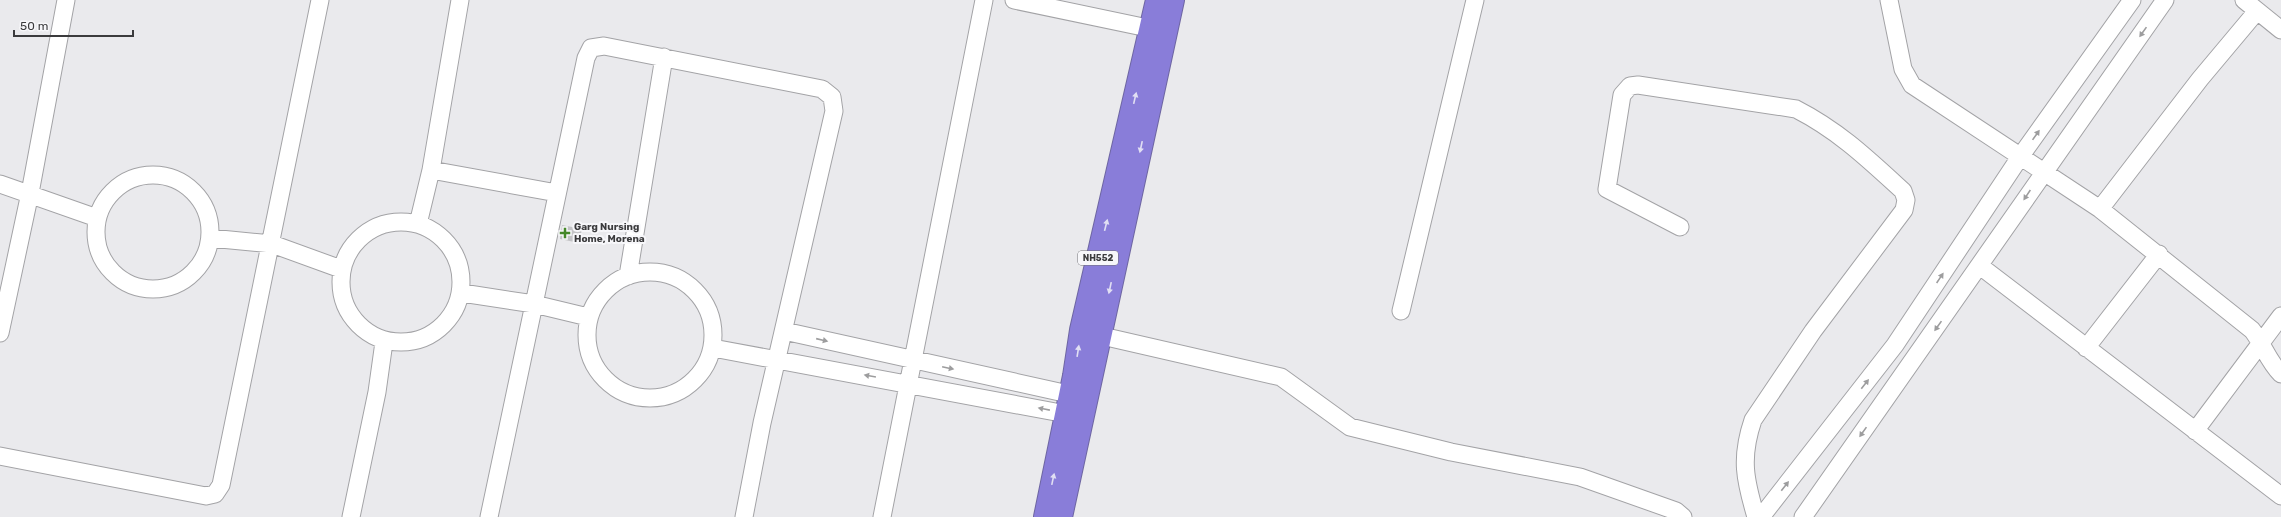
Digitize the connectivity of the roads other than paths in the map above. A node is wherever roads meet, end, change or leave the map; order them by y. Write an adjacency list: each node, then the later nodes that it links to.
1 (66, 0): 21 (street)
2 (320, 0): 28 (street)
3 (460, 0): 18 (street)
4 (984, 0): 48 (street)
5 (1014, 0): 14 (street)
6 (1157, 0): 14 (highway, NH552)
7 (1173, 0): 14 (highway, NH552)
8 (1475, 0): 37 (street)
9 (1889, 0): 17 (street)
10 (2132, 0): 17 (street, one-way to 10)
11 (2165, 0): 19 (street, one-way to 19)
12 (2244, 0): 13 (street)
13 (2258, 11): 15 (street); 23 (street)
14 (1159, 30): 42 (highway, NH552)
15 (2281, 30)
16 (664, 58): 22 (street); 33 (street); 40 (street)
17 (2020, 157): 19 (street); 63 (street, one-way to 17)
18 (431, 170): 22 (street); 25 (street)
19 (2044, 172): 23 (street); 31 (street, one-way to 31)
20 (0, 184): 21 (street)
21 (30, 193): 24 (street); 41 (street)
22 (557, 193): 36 (street)
23 (2100, 209): 29 (street)
24 (97, 218): 27 (street); 27 (street)
25 (418, 224): 30 (street); 32 (street)
26 (1680, 227): 62 (street)
27 (210, 238): 28 (street)
28 (272, 244): 32 (street); 53 (street)
29 (2160, 254): 43 (street); 46 (street)
30 (460, 266): 34 (street); 35 (street)
31 (1980, 266): 46 (street); 64 (street, one-way to 64)
32 (341, 268): 44 (street)
33 (628, 276): 39 (street); 45 (street)
34 (462, 293): 35 (street); 44 (street)
35 (484, 296): 36 (street)
36 (534, 304): 39 (street); 56 (street)
37 (1401, 311)
38 (2281, 316): 43 (street)
39 (588, 317): 45 (street)
40 (784, 331): 47 (street); 48 (street, one-way to 48)
41 (0, 333)
42 (1090, 333): 51 (highway, NH552); 61 (street)
43 (2260, 341): 49 (street); 52 (street)
44 (384, 342): 55 (street)
45 (714, 348): 47 (street)
46 (2086, 348): 52 (street)
47 (777, 360): 50 (street, one-way to 47); 57 (street)
48 (913, 360): 50 (street); 51 (street, one-way to 51)
49 (2281, 374)
50 (908, 383): 51 (street, one-way to 50); 58 (street)
51 (1076, 406): 59 (highway, NH552, one-way to 51); 60 (highway, NH552)
52 (2195, 431): 54 (street)
53 (0, 456)
54 (2281, 496)
55 (351, 517)
56 (489, 517)
57 (744, 517)
58 (882, 517)
59 (1044, 517)
60 (1061, 517)
61 (1683, 517)
62 (1756, 517)
63 (1761, 517)
64 (1803, 517)

